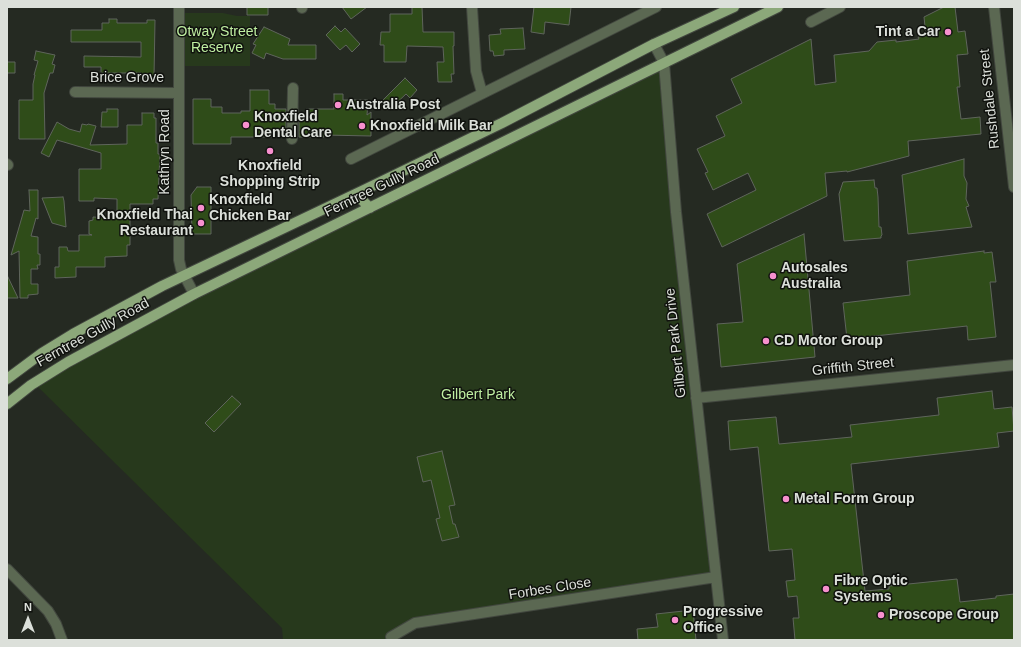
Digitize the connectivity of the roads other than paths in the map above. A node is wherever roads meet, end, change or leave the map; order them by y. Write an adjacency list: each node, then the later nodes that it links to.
1 (179, 7): 13 (street, Kathryn Road)
2 (472, 7): 14 (street)
3 (656, 7): 14 (street)
4 (734, 7): 9 (main road, Ferntree Gully Road)
5 (778, 7): 10 (main road, Ferntree Gully Road)
6 (840, 7): 8 (street)
7 (994, 7): 17 (street, Rushdale Street)
8 (811, 22)
9 (654, 44): 10 (street, Gilbert Park Drive); 18 (main road, Ferntree Gully Road)
10 (664, 63): 20 (main road, Ferntree Gully Road); 25 (street, Gilbert Park Drive)
11 (293, 88): 15 (street)
12 (76, 92): 13 (street, Brice Grove)
13 (179, 93): 21 (street, Kathryn Road)
14 (482, 93): 16 (street)
15 (292, 139)
16 (352, 159)
17 (1014, 187)
18 (366, 189): 19 (main road, Ferntree Gully Road); 20 (main road)
19 (356, 194): 20 (main road); 21 (main road, Ferntree Gully Road)
20 (370, 208): 22 (main road, Ferntree Gully Road)
21 (184, 275): 22 (street, Kathryn Road); 24 (main road, Ferntree Gully Road)
22 (194, 294): 26 (main road, Ferntree Gully Road)
23 (1014, 365): 25 (street, Griffith Street)
24 (7, 379)
25 (696, 398): 28 (street, Gilbert Park Drive)
26 (7, 404)
27 (7, 569): 30 (street)
28 (716, 578): 29 (street, Forbes Close); 31 (street, Gilbert Park Drive)
29 (391, 637)
30 (62, 640)
31 (723, 640)

